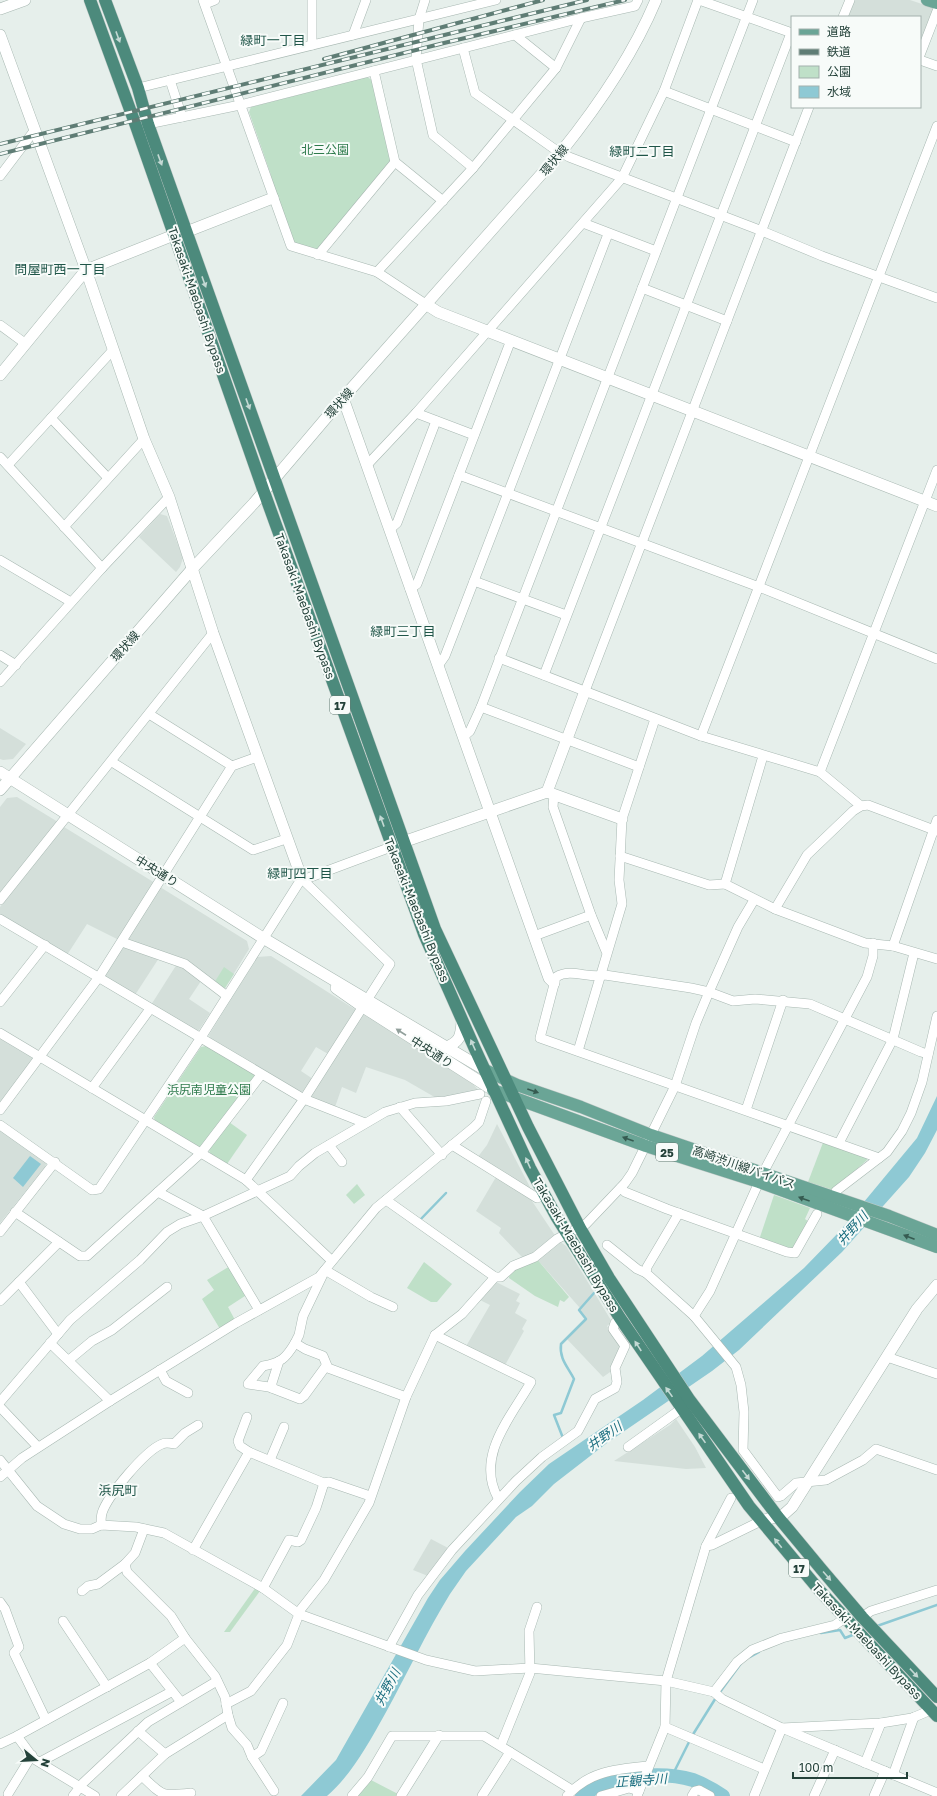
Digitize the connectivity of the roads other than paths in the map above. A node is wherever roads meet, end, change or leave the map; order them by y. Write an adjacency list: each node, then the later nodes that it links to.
1 (25, 0): 18 (street)
2 (90, 0): 61 (highway, Takasaki-Maebashi Bypass / 17)
3 (105, 0): 38 (highway, Takasaki-Maebashi Bypass / 17, one-way to 38)
4 (215, 0): 16 (street)
5 (312, 0): 28 (street)
6 (366, 0): 26 (street)
7 (426, 0): 23 (street)
8 (496, 0): 15 (street)
9 (638, 0): 22 (street)
10 (656, 0): 50 (street, 環状線)
11 (698, 0): 21 (street); 39 (street)
12 (753, 0): 21 (street)
13 (850, 0): 20 (street)
14 (927, 0): 17 (main road)
15 (486, 1): 23 (street)
16 (204, 2): 33 (street)
17 (937, 3)
18 (0, 9)
19 (937, 11): 30 (street)
20 (843, 16)
21 (746, 17): 24 (street); 42 (street)
22 (581, 18): 27 (street); 35 (street)
23 (418, 19): 26 (street); 31 (street)
24 (791, 33): 46 (street)
25 (0, 35): 48 (street)
26 (353, 35): 28 (street)
27 (515, 35): 29 (street); 35 (street)
28 (312, 45): 33 (street)
29 (463, 48): 31 (street); 44 (street)
30 (921, 52)
31 (416, 59): 36 (street); 52 (street)
32 (921, 60): 34 (street)
33 (226, 66): 37 (street); 40 (street)
34 (937, 66)
35 (556, 68): 44 (street)
36 (374, 71): 40 (street); 51 (street)
37 (170, 80): 38 (street); 43 (street)
38 (138, 88): 45 (highway, Takasaki-Maebashi Bypass / 17)
39 (664, 91): 42 (street); 54 (street)
40 (240, 105): 43 (street); 55 (street)
41 (809, 108): 49 (street)
42 (711, 109): 46 (street); 56 (street)
43 (182, 117): 45 (street)
44 (513, 120): 50 (street); 52 (street)
45 (148, 124): 61 (highway, Takasaki-Maebashi Bypass / 17, one-way to 61)
46 (755, 126): 49 (street); 58 (street)
47 (937, 126): 67 (street)
48 (34, 131): 53 (street); 65 (street)
49 (796, 142): 60 (street)
50 (561, 152): 54 (street); 70 (street, 環状線)
51 (395, 162): 57 (street); 64 (street)
52 (473, 168): 57 (street)
53 (0, 176)
54 (622, 178): 56 (street); 59 (street)
55 (272, 198): 61 (street); 64 (street)
56 (676, 199): 58 (street); 63 (street)
57 (443, 201): 66 (street)
58 (721, 216): 60 (street); 71 (street)
59 (583, 223): 62 (street); 74 (street)
60 (762, 231): 67 (street); 72 (street)
61 (180, 234): 65 (street); 96 (highway, Takasaki-Maebashi Bypass / 17, one-way to 96); 97 (highway, Takasaki-Maebashi Bypass / 17)
62 (608, 234): 63 (street); 78 (street)
63 (656, 251): 68 (street)
64 (318, 255): 66 (street)
65 (86, 270): 76 (street); 77 (street)
66 (377, 272): 70 (street)
67 (879, 277): 69 (street); 89 (street)
68 (642, 288): 71 (street); 80 (street)
69 (937, 298)
70 (427, 305): 74 (street); 82 (street, 環状線)
71 (686, 305): 72 (street); 81 (street)
72 (727, 321): 83 (street)
73 (0, 325): 76 (street)
74 (487, 331): 75 (street); 84 (street)
75 (511, 340): 78 (street); 87 (street)
76 (26, 344): 79 (street)
77 (113, 350): 85 (street); 88 (street)
78 (559, 359): 80 (street); 98 (street)
79 (0, 375)
80 (607, 377): 81 (street); 102 (street)
81 (652, 395): 83 (street); 104 (street)
82 (343, 398): 92 (street); 96 (street, 環状線)
83 (693, 411): 89 (street); 106 (street)
84 (416, 413): 86 (street); 92 (street)
85 (51, 418): 91 (street); 95 (street)
86 (436, 421): 87 (street); 105 (street)
87 (474, 435): 94 (street)
88 (144, 439): 95 (street); 99 (street)
89 (809, 456): 100 (street); 111 (street)
90 (0, 457): 91 (street)
91 (8, 465): 103 (street)
92 (367, 465): 105 (street)
93 (937, 470): 100 (street)
94 (459, 475): 98 (street); 112 (street)
95 (108, 478): 103 (street)
96 (275, 478): 97 (street, 環状線); 150 (highway, Takasaki-Maebashi Bypass / 17)
97 (264, 492): 109 (street, 環状線); 151 (highway, Takasaki-Maebashi Bypass / 17, one-way to 97)
98 (508, 493): 102 (street); 110 (street)
99 (169, 497): 108 (street); 109 (street)
100 (925, 502): 101 (street); 117 (street)
101 (937, 506)
102 (555, 511): 104 (street); 113 (street)
103 (64, 527): 108 (street)
104 (600, 528): 106 (street); 115 (street)
105 (390, 529): 112 (street)
106 (641, 544): 111 (street); 125 (street)
107 (0, 560): 114 (street)
108 (102, 568): 114 (street)
109 (193, 568): 116 (street); 139 (street, 環状線)
110 (474, 581): 113 (street); 122 (street)
111 (759, 587): 117 (street); 129 (street)
112 (410, 589): 122 (street)
113 (521, 599): 115 (street); 119 (street)
114 (71, 602): 121 (street)
115 (566, 616): 123 (street)
116 (213, 632): 127 (street); 132 (street)
117 (874, 634): 120 (street); 138 (street)
118 (0, 655): 121 (street)
119 (499, 658): 123 (street); 126 (street)
120 (937, 659)
121 (16, 665): 124 (street)
122 (438, 666): 130 (street)
123 (544, 675): 125 (street)
124 (0, 682)
125 (585, 691): 128 (street); 131 (street)
126 (480, 707): 130 (street); 131 (street)
127 (149, 714): 134 (street); 135 (street)
128 (656, 719): 129 (street); 136 (street)
129 (701, 736): 133 (street)
130 (463, 737): 143 (street)
131 (567, 740): 136 (street); 141 (street)
132 (257, 756): 135 (street); 149 (street)
133 (763, 756): 138 (street); 155 (street)
134 (112, 762): 144 (street); 145 (street)
135 (232, 766): 145 (street)
136 (639, 767): 146 (street)
137 (0, 772): 139 (street, 中央通り)
138 (820, 772): 142 (street)
139 (10, 779): 140 (street, 環状線); 144 (street, 中央通り)
140 (0, 790)
141 (551, 793): 143 (street); 146 (street); 159 (street)
142 (862, 806): 148 (street); 158 (street)
143 (490, 812): 150 (street); 161 (street)
144 (69, 814): 153 (street, 中央通り); 156 (street)
145 (200, 816): 149 (street); 153 (street)
146 (622, 819): 152 (street)
147 (937, 820): 148 (street)
148 (935, 831): 166 (street)
149 (286, 839): 154 (street)
150 (403, 842): 191 (highway, Takasaki-Maebashi Bypass / 17)
151 (391, 847): 154 (street); 181 (highway, Takasaki-Maebashi Bypass / 17)
152 (620, 856): 155 (street); 167 (street)
153 (163, 874): 162 (street, 中央通り); 163 (street)
154 (302, 879): 162 (street); 177 (street)
155 (725, 884): 157 (street)
156 (0, 900)
157 (754, 900): 158 (street); 173 (street)
158 (775, 909): 164 (street)
159 (591, 915): 161 (street); 167 (street)
160 (0, 918): 165 (street)
161 (534, 936): 172 (street)
162 (263, 938): 174 (street); 177 (street, 中央通り)
163 (122, 942): 170 (street); 174 (street)
164 (873, 943): 166 (street); 180 (street)
165 (45, 945): 170 (street); 176 (street)
166 (893, 946): 168 (street)
167 (606, 951): 171 (street)
168 (914, 953): 169 (street); 184 (street)
169 (937, 958)
170 (99, 977): 178 (street); 188 (street)
171 (599, 977): 172 (street); 173 (street); 186 (street)
172 (554, 983): 186 (street)
173 (709, 992): 175 (street); 192 (street)
174 (227, 996): 183 (street)
175 (783, 1000): 180 (street); 200 (street)
176 (0, 1002)
177 (365, 1003): 185 (street, 中央通り); 194 (street, 中央通り, one-way to 177); 196 (street)
178 (150, 1009): 183 (street); 193 (street)
179 (937, 1016): 187 (street)
180 (845, 1019): 184 (street); 205 (street)
181 (462, 1022): 185 (street); 189 (highway, Takasaki-Maebashi Bypass / 17, one-way to 181)
182 (0, 1033): 188 (street)
183 (200, 1039): 190 (street); 201 (street)
184 (893, 1039): 187 (street); 207 (street)
185 (446, 1047): 189 (street, 中央通り)
186 (578, 1051): 192 (street)
187 (928, 1054): 212 (street)
188 (40, 1057): 193 (street); 199 (street)
189 (485, 1070): 191 (main road, 高崎渋川線バイパス / 25); 194 (highway, Takasaki-Maebashi Bypass / 17)
190 (262, 1075): 196 (street); 210 (street)
191 (504, 1079): 195 (highway, Takasaki-Maebashi Bypass / 17); 206 (main road, 高崎渋川線バイパス / 25, one-way to 206)
192 (675, 1086): 200 (street); 206 (street)
193 (92, 1088): 201 (street)
194 (493, 1090): 195 (main road, 高崎渋川線バイパス / 25); 221 (highway, Takasaki-Maebashi Bypass / 17, one-way to 194)
195 (514, 1099): 198 (main road, 高崎渋川線バイパス / 25); 202 (highway, Takasaki-Maebashi Bypass / 17)
196 (304, 1100): 203 (street); 216 (street)
197 (400, 1107): 203 (street); 209 (street); 211 (street)
198 (537, 1107): 202 (main road); 206 (main road, 高崎渋川線バイパス / 25, one-way to 198)
199 (0, 1110)
200 (746, 1110): 205 (street)
201 (146, 1120): 210 (street); 213 (street)
202 (526, 1122): 228 (highway, Takasaki-Maebashi Bypass / 17)
203 (365, 1123): 208 (street)
204 (0, 1125): 213 (street)
205 (788, 1125): 207 (street); 215 (street)
206 (648, 1140): 215 (main road, 高崎渋川線バイパス / 25); 217 (street)
207 (839, 1143): 212 (street)
208 (329, 1145): 214 (street); 218 (street)
209 (452, 1145): 211 (street); 221 (street)
210 (201, 1153): 216 (street); 220 (street)
211 (442, 1155): 222 (street)
212 (879, 1158): 219 (street)
213 (55, 1162): 224 (street)
214 (342, 1162)
215 (761, 1178): 223 (main road, 高崎渋川線バイパス / 25); 231 (street)
216 (246, 1180): 218 (street)
217 (621, 1188): 225 (street); 228 (street)
218 (258, 1191): 227 (street); 236 (street)
219 (836, 1191)
220 (158, 1192): 227 (street); 233 (street)
221 (544, 1195): 230 (highway, Takasaki-Maebashi Bypass / 17)
222 (386, 1200): 236 (street); 239 (street)
223 (845, 1208): 232 (main road, 高崎渋川線バイパス / 25); 235 (main road, 高崎渋川線バイパス / 25, one-way to 223)
224 (15, 1212): 229 (street); 233 (street)
225 (679, 1213): 231 (street); 238 (street)
226 (817, 1214): 231 (street)
227 (203, 1216): 245 (street); 248 (street)
228 (580, 1228): 230 (street); 263 (highway, Takasaki-Maebashi Bypass / 17)
229 (0, 1232)
230 (567, 1234): 239 (street); 247 (highway, Takasaki-Maebashi Bypass / 17)
231 (736, 1234): 246 (street)
232 (937, 1235)
233 (59, 1242): 240 (street)
234 (607, 1245): 238 (street)
235 (937, 1247)
236 (332, 1260): 237 (street)
237 (325, 1270): 244 (street); 245 (street); 251 (street)
238 (646, 1273): 246 (street)
239 (495, 1278): 249 (street)
240 (18, 1282): 243 (street); 248 (street)
241 (937, 1285): 252 (street)
242 (167, 1286): 253 (street)
243 (0, 1301)
244 (393, 1307)
245 (259, 1310): 256 (street)
246 (694, 1316): 276 (street)
247 (620, 1318): 263 (highway, Takasaki-Maebashi Bypass / 17, one-way to 247); 279 (street)
248 (58, 1334): 250 (street)
249 (435, 1335): 260 (street); 279 (street)
250 (50, 1343): 253 (street); 262 (street)
251 (295, 1343): 254 (street); 255 (street)
252 (887, 1357): 257 (street); 276 (street)
253 (69, 1360): 261 (street)
254 (279, 1361): 258 (street); 258 (street)
255 (326, 1366): 258 (street); 260 (street)
256 (160, 1370): 259 (street); 261 (street)
257 (937, 1374)
258 (272, 1388)
259 (188, 1393)
260 (406, 1397): 278 (street)
261 (110, 1400): 268 (street)
262 (0, 1402)
263 (683, 1404): 269 (street); 281 (highway, Takasaki-Maebashi Bypass / 17, one-way to 281); 282 (highway, Takasaki-Maebashi Bypass / 17, one-way to 263)
264 (0, 1407): 268 (street)
265 (247, 1418): 270 (street)
266 (198, 1426): 283 (street)
267 (284, 1427): 272 (street)
268 (38, 1447): 273 (street)
269 (628, 1447)
270 (250, 1452): 272 (street); 286 (street)
271 (0, 1460): 273 (street)
272 (270, 1460): 277 (street)
273 (8, 1469): 275 (street); 283 (street)
274 (937, 1470): 276 (street)
275 (0, 1477)
276 (808, 1482): 281 (street)
277 (324, 1483): 278 (street); 288 (street)
278 (370, 1496): 293 (street)
279 (498, 1498): 298 (street)
280 (731, 1498): 285 (street)
281 (778, 1517): 282 (street); 294 (highway, Takasaki-Maebashi Bypass / 17, one-way to 294)
282 (761, 1521): 285 (street); 295 (highway, Takasaki-Maebashi Bypass / 17, one-way to 282)
283 (101, 1525): 284 (street)
284 (144, 1529): 286 (street); 287 (street)
285 (706, 1546): 302 (street)
286 (193, 1550): 288 (street)
287 (125, 1564): 290 (street); 297 (street)
288 (263, 1588): 293 (street)
289 (937, 1590): 294 (street)
290 (82, 1591)
291 (0, 1602): 316 (street)
292 (537, 1606): 300 (street)
293 (299, 1614): 298 (street); 310 (street)
294 (862, 1617): 307 (highway, Takasaki-Maebashi Bypass / 17, one-way to 307)
295 (845, 1618): 305 (street); 312 (highway, Takasaki-Maebashi Bypass / 17)
296 (63, 1621): 303 (street)
297 (185, 1638): 299 (street); 301 (street)
298 (390, 1647): 300 (street)
299 (150, 1663): 303 (street); 304 (street)
300 (530, 1668): 302 (street); 325 (street)
301 (217, 1681): 308 (street); 310 (street)
302 (666, 1681): 305 (street); 319 (street)
303 (107, 1687): 316 (street)
304 (171, 1692): 306 (street); 308 (street)
305 (717, 1694): 320 (street)
306 (162, 1697): 311 (street); 313 (street)
307 (937, 1697)
308 (181, 1702): 313 (street)
309 (283, 1703): 330 (street)
310 (226, 1704): 314 (street)
311 (138, 1710): 317 (street); 331 (street)
312 (934, 1713): 315 (street)
313 (157, 1716): 317 (street)
314 (228, 1716): 328 (street); 330 (street)
315 (914, 1717): 318 (street); 335 (street)
316 (46, 1720): 323 (street)
317 (148, 1722): 321 (street)
318 (881, 1723): 320 (street); 332 (street)
319 (665, 1727): 333 (street); 334 (street)
320 (782, 1728): 326 (street); 334 (street)
321 (138, 1731): 328 (street); 337 (street)
322 (439, 1735): 325 (street); 347 (street); 348 (street)
323 (17, 1736): 324 (street); 329 (street)
324 (0, 1744)
325 (501, 1745): 327 (street)
326 (835, 1750): 332 (street); 354 (street)
327 (510, 1752): 341 (street); 349 (street)
328 (165, 1754): 336 (street)
329 (32, 1755): 331 (street); 340 (street)
330 (252, 1757): 338 (street)
331 (40, 1762): 337 (street)
332 (865, 1763): 335 (street)
333 (647, 1769): 339 (street); 341 (street)
334 (764, 1769): 353 (street)
335 (889, 1773): 342 (street); 355 (street)
336 (142, 1776): 343 (street); 346 (street)
337 (80, 1787): 344 (street); 345 (street)
338 (274, 1791)
339 (639, 1791): 350 (street)
340 (7, 1793)
341 (570, 1793)
342 (937, 1793)
343 (191, 1794)
344 (73, 1796)
345 (95, 1796)
346 (121, 1796)
347 (352, 1796)
348 (401, 1796)
349 (482, 1796)
350 (601, 1796)
351 (692, 1796): 352 (street)
352 (710, 1796)
353 (754, 1796)
354 (814, 1796)
355 (874, 1796)

